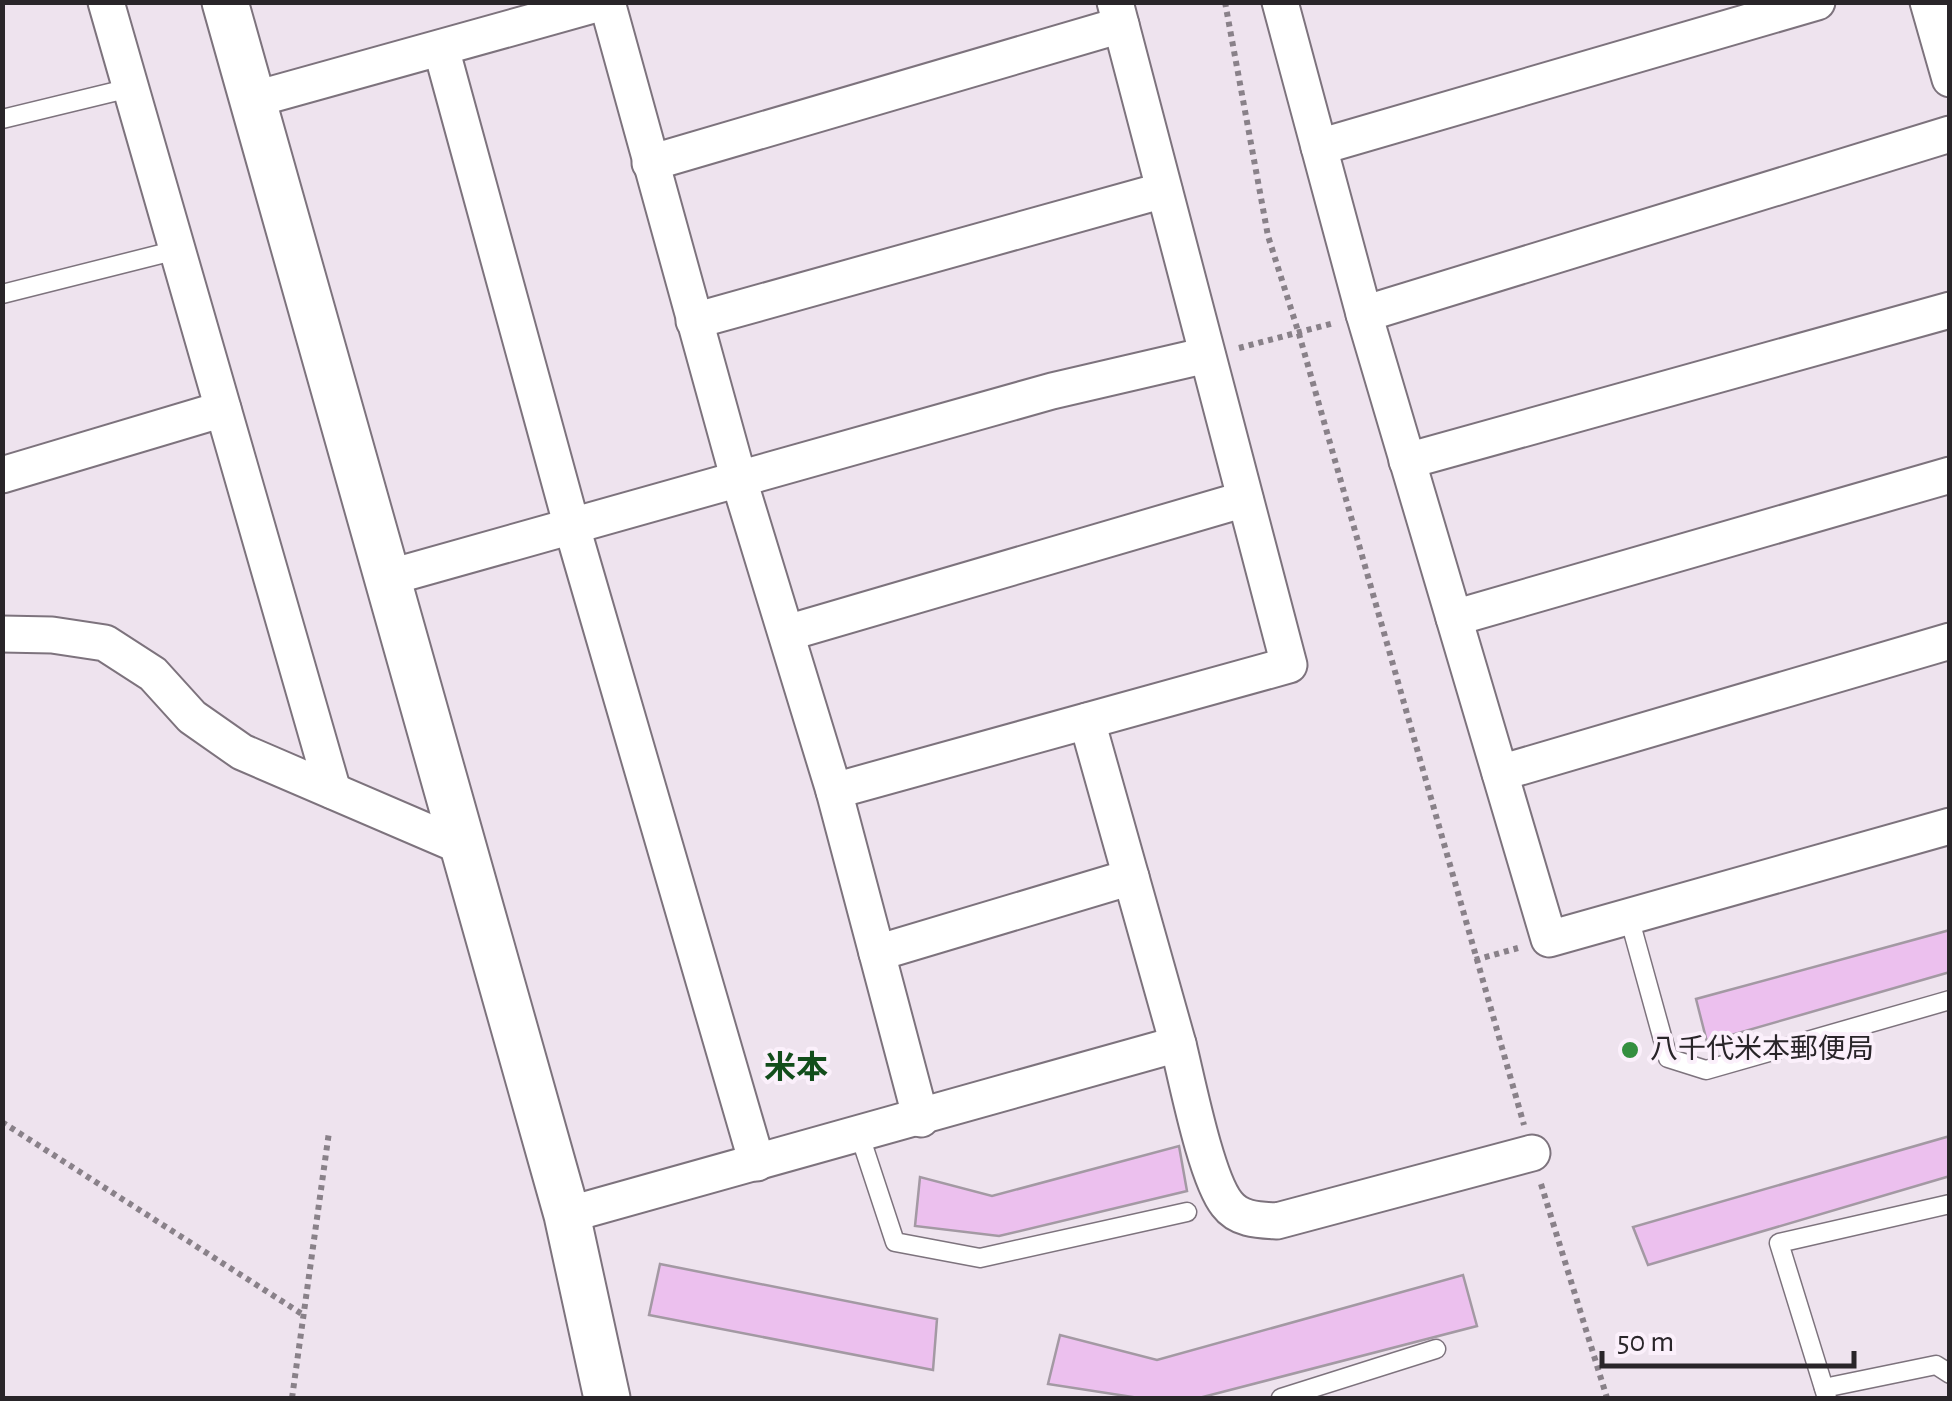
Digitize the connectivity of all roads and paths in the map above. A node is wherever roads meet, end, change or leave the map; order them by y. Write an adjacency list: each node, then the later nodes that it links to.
1 (106, 2): 11 (street)
2 (225, 2): 12 (street)
3 (606, 2): 9 (street); 16 (street)
4 (1225, 2): 23 (path)
5 (1280, 2): 15 (street)
6 (1818, 2): 15 (street)
7 (1928, 2): 10 (street)
8 (1118, 14): 16 (street); 17 (street)
9 (441, 48): 12 (street); 31 (street)
10 (1950, 79)
11 (130, 88): 13 (lane); 18 (street)
12 (252, 100): 32 (street)
13 (2, 119)
14 (1950, 134): 21 (street)
15 (1319, 147): 21 (street)
16 (650, 163): 22 (street)
17 (1164, 190): 22 (street); 24 (street)
18 (177, 250): 19 (lane); 25 (street)
19 (2, 294)
20 (1950, 310): 26 (street)
21 (1364, 314): 26 (street)
22 (694, 321): 29 (street)
23 (1298, 334): 24 (path); 47 (path)
24 (1207, 355): 29 (street); 30 (street)
25 (223, 409): 27 (street); 39 (street)
26 (1407, 461): 33 (street)
27 (2, 475)
28 (1950, 475): 33 (street)
29 (739, 480): 31 (street); 35 (street)
30 (1245, 500): 35 (street); 37 (street)
31 (572, 527): 32 (street); 55 (street)
32 (387, 578): 42 (street)
33 (1454, 618): 38 (street)
34 (2, 634): 39 (street)
35 (787, 634): 40 (street)
36 (1950, 641): 38 (street)
37 (1087, 721): 40 (street); 43 (street)
38 (1500, 773): 45 (street)
39 (333, 791): 42 (street)
40 (834, 791): 46 (street)
41 (1950, 826): 44 (street)
42 (464, 848): 58 (street)
43 (1131, 877): 46 (street); 49 (street)
44 (1629, 917): 45 (street); 48 (lane)
45 (1549, 939): 47 (path)
46 (877, 953): 50 (street)
47 (1476, 960): 54 (path)
48 (1950, 1000)
49 (1178, 1044): 50 (street); 54 (street)
50 (922, 1118): 53 (street)
51 (2, 1122): 59 (path)
52 (329, 1132): 59 (path)
53 (860, 1136): 55 (street); 57 (lane)
54 (1532, 1153): 66 (path)
55 (758, 1163): 58 (street)
56 (1950, 1204): 62 (lane)
57 (1187, 1212)
58 (567, 1215): 64 (street)
59 (302, 1314): 63 (path)
60 (1436, 1349): 65 (lane)
61 (1950, 1374): 62 (lane)
62 (1825, 1393)
63 (292, 1398)
64 (606, 1398)
65 (1282, 1398)
66 (1607, 1398)

